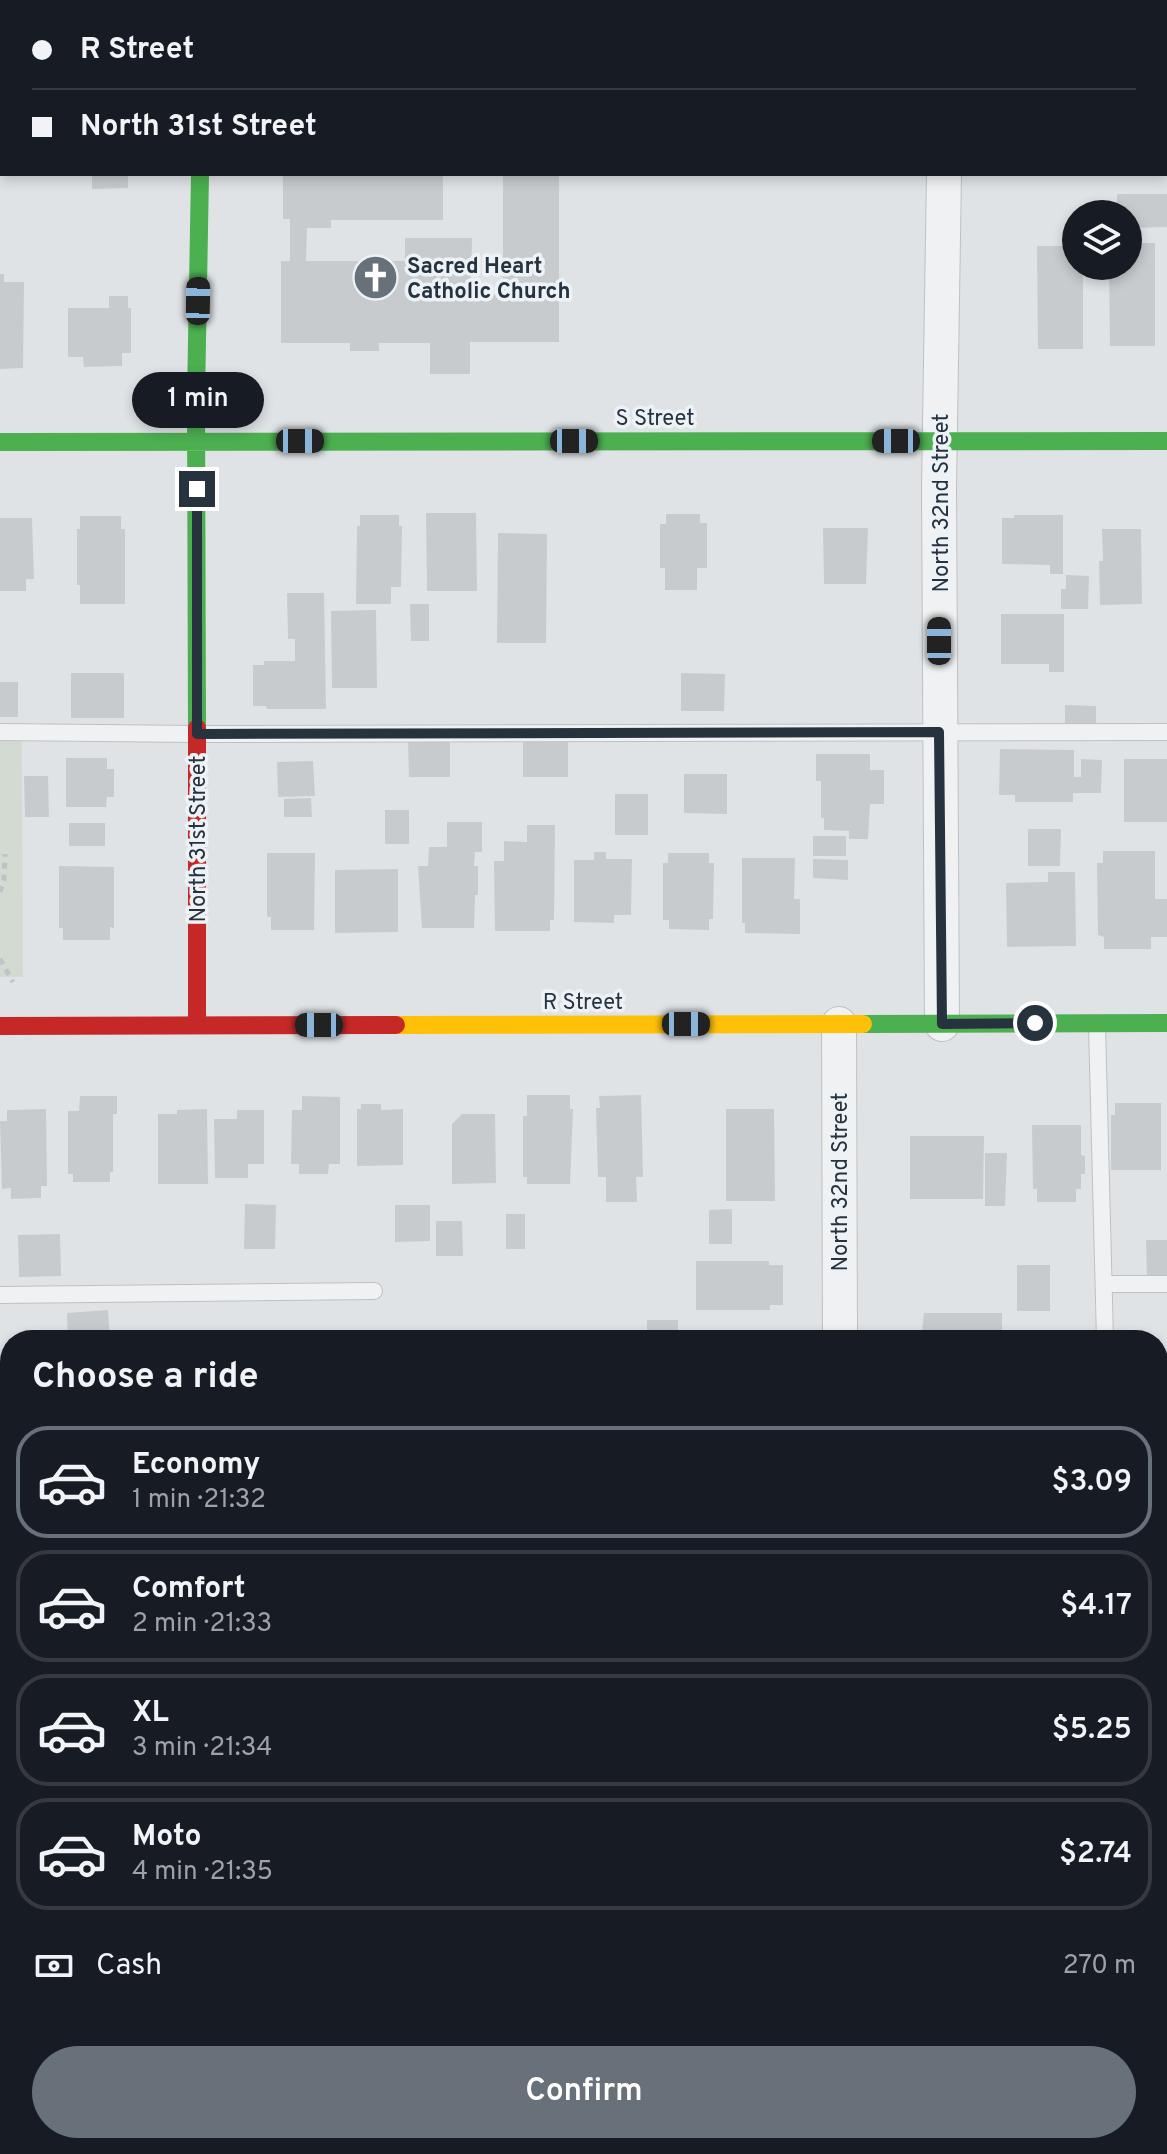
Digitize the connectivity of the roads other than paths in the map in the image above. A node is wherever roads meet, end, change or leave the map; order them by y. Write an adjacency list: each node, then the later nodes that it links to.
1 (200, 176): 5 (street, North 31st Street)
2 (944, 176): 6 (street, North 32nd Street)
3 (1167, 441): 6 (street, S Street)
4 (0, 442): 5 (street, S Street)
5 (196, 442): 6 (street, S Street); 10 (street, North 31st Street)
6 (940, 442): 8 (street, North 32nd Street)
7 (0, 732): 10 (lane)
8 (939, 732): 9 (lane); 10 (lane); 14 (street, North 32nd Street)
9 (1167, 732)
10 (197, 734): 15 (street, North 31st Street)
11 (1097, 1023): 12 (street, R Street); 14 (street, R Street); 17 (lane)
12 (1167, 1023)
13 (839, 1024): 14 (street, R Street); 15 (street, R Street); 21 (street, North 32nd Street)
14 (942, 1024)
15 (197, 1025): 16 (street, R Street)
16 (0, 1026)
17 (1104, 1284): 18 (lane); 22 (lane)
18 (1167, 1284)
19 (374, 1291): 20 (lane)
20 (0, 1295)
21 (840, 1330)
22 (1105, 1330)

